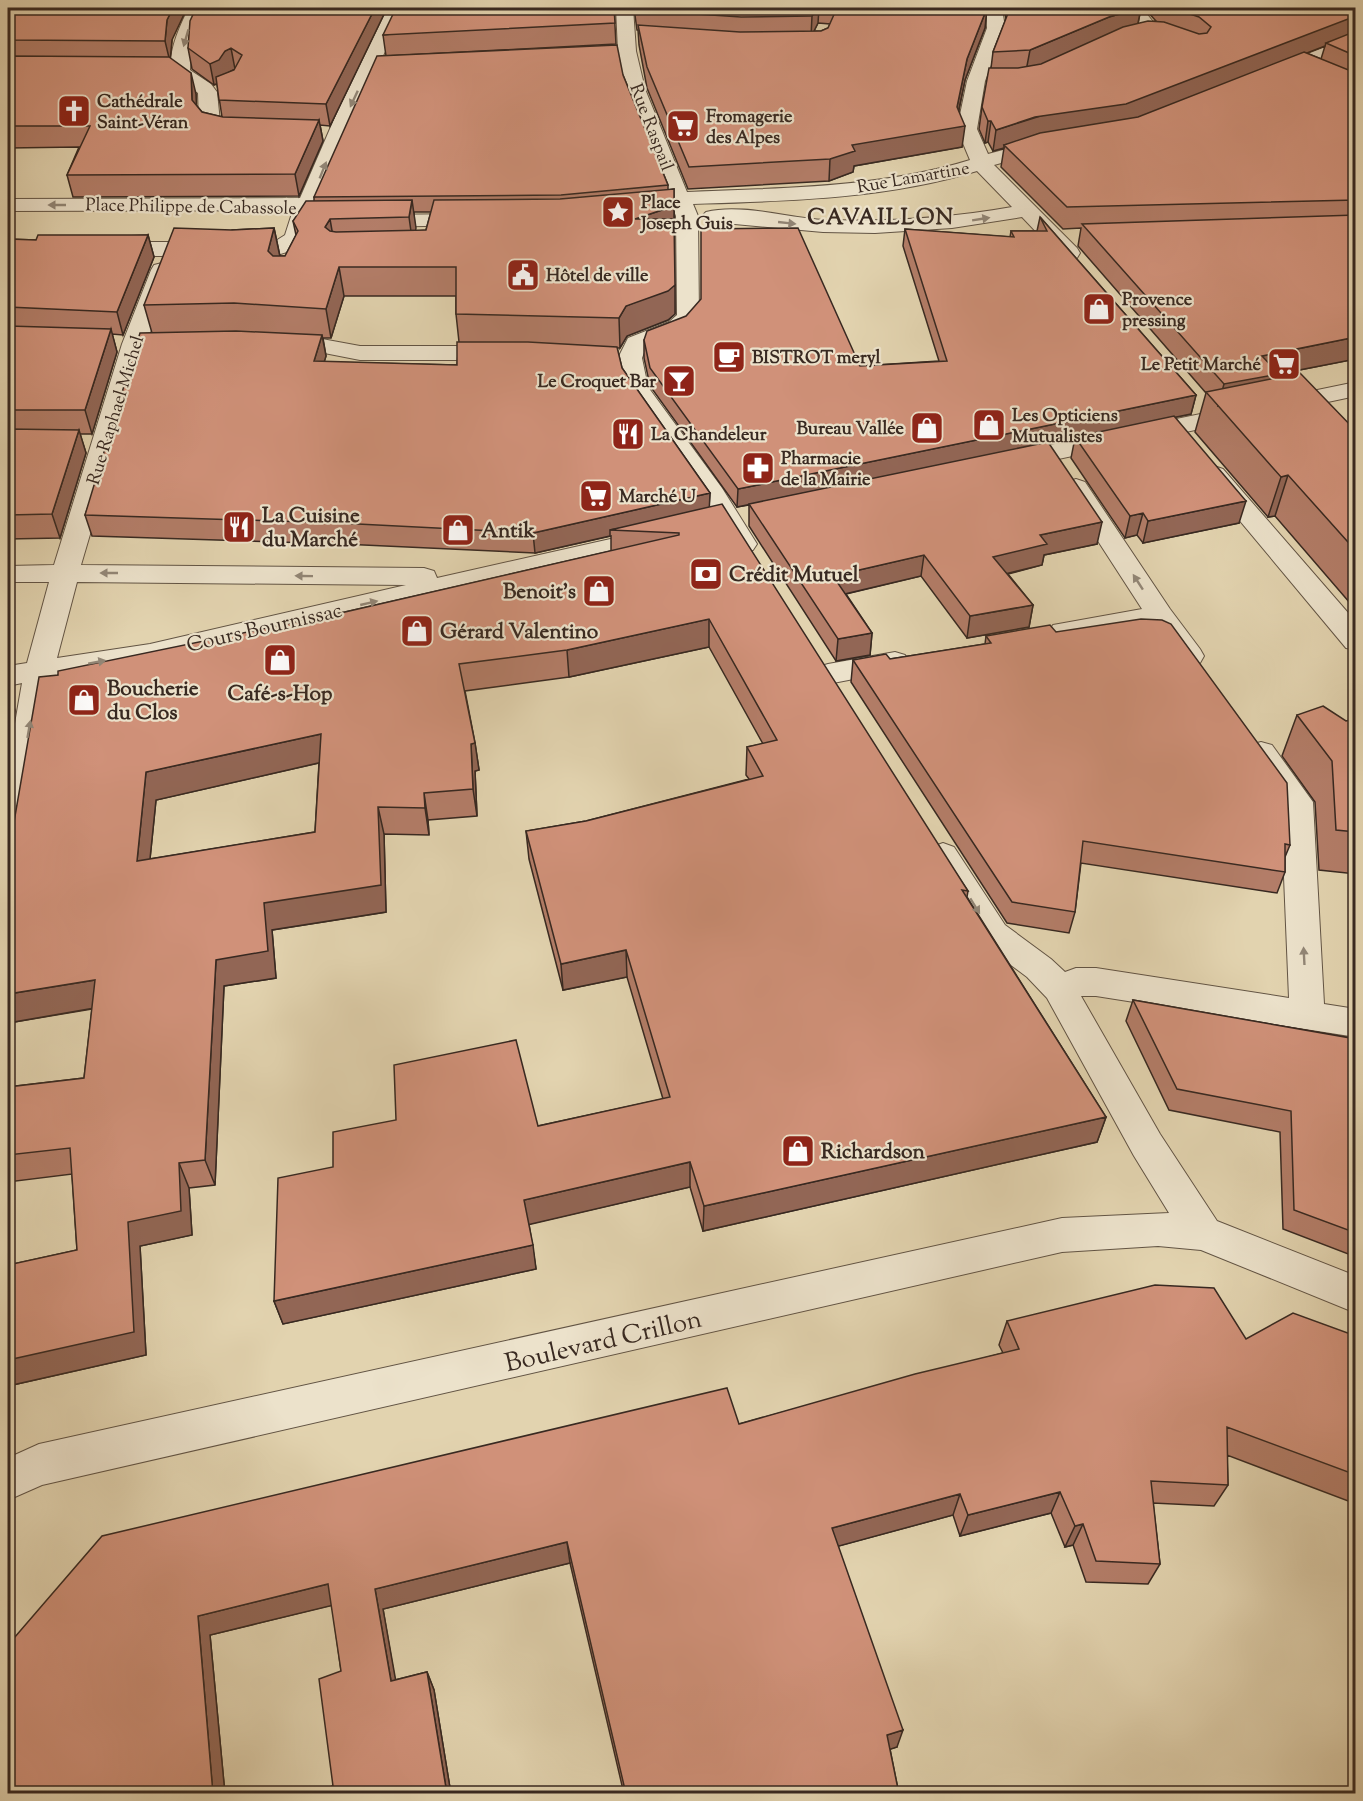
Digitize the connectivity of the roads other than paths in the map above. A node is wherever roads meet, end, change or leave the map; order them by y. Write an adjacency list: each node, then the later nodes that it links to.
1 (197, 8): 15 (street, one-way to 15)
2 (396, 8): 12 (street)
3 (624, 8): 9 (street, Rue Raspail)
4 (994, 8): 22 (street, Rue Lamartine)
5 (1133, 8): 6 (street)
6 (1153, 34)
7 (649, 38): 9 (street)
8 (1356, 40): 13 (street)
9 (626, 44): 10 (street); 25 (street, Rue Raspail)
10 (604, 52)
11 (393, 63): 12 (street)
12 (370, 64): 20 (street, one-way to 20)
13 (1300, 64): 16 (street); 17 (street)
14 (158, 70): 15 (street)
15 (181, 70): 18 (street)
16 (1319, 72)
17 (1257, 77)
18 (261, 131)
19 (316, 134): 20 (street)
20 (338, 134): 27 (street, one-way to 20)
21 (1068, 141): 22 (street)
22 (982, 164): 23 (street, Rue Lamartine); 26 (street)
23 (756, 195): 25 (street, Rue Lamartine); 28 (street)
24 (8, 205): 27 (street, Place Philippe de Cabassole, one-way to 24)
25 (679, 208): 28 (street); 43 (street)
26 (1028, 210): 28 (street, one-way to 26); 33 (street)
27 (302, 213): 30 (street); 35 (street, Place Philippe de Cabassole)
28 (746, 216)
29 (495, 220): 31 (street)
30 (322, 221)
31 (346, 221)
32 (1080, 237): 33 (street)
33 (1056, 238): 36 (street)
34 (89, 248): 35 (street, Place Philippe de Cabassole)
35 (170, 249): 46 (street, Rue Raphael Michel)
36 (1086, 273)
37 (322, 346): 38 (street)
38 (530, 353)
39 (1356, 389): 40 (street)
40 (1188, 443): 41 (street); 50 (street)
41 (1052, 452): 42 (street); 48 (street, one-way to 41)
42 (993, 464)
43 (717, 523): 44 (street); 47 (street, Cours Bournissac)
44 (760, 568)
45 (8, 574): 46 (street, Cours Bournissac)
46 (65, 574): 47 (street, Cours Bournissac, one-way to 46); 52 (street, Rue Raphael Michel)
47 (488, 576): 52 (street, Cours Bournissac, one-way to 47)
48 (1160, 615): 49 (street); 54 (street)
49 (1034, 637)
50 (1356, 641)
51 (920, 658): 55 (street)
52 (39, 672): 53 (street, Cours Bournissac); 58 (street, Rue Raphael Michel, one-way to 52)
53 (8, 676)
54 (1208, 680)
55 (847, 704)
56 (1242, 727): 60 (street, one-way to 56)
57 (930, 834): 59 (street, one-way to 59)
58 (8, 849)
59 (1059, 988): 60 (street); 62 (street)
60 (1307, 1015): 61 (street)
61 (1356, 1023)
62 (1203, 1233): 63 (street, Boulevard Crillon); 64 (street, Boulevard Crillon)
63 (1356, 1295)
64 (8, 1479)

